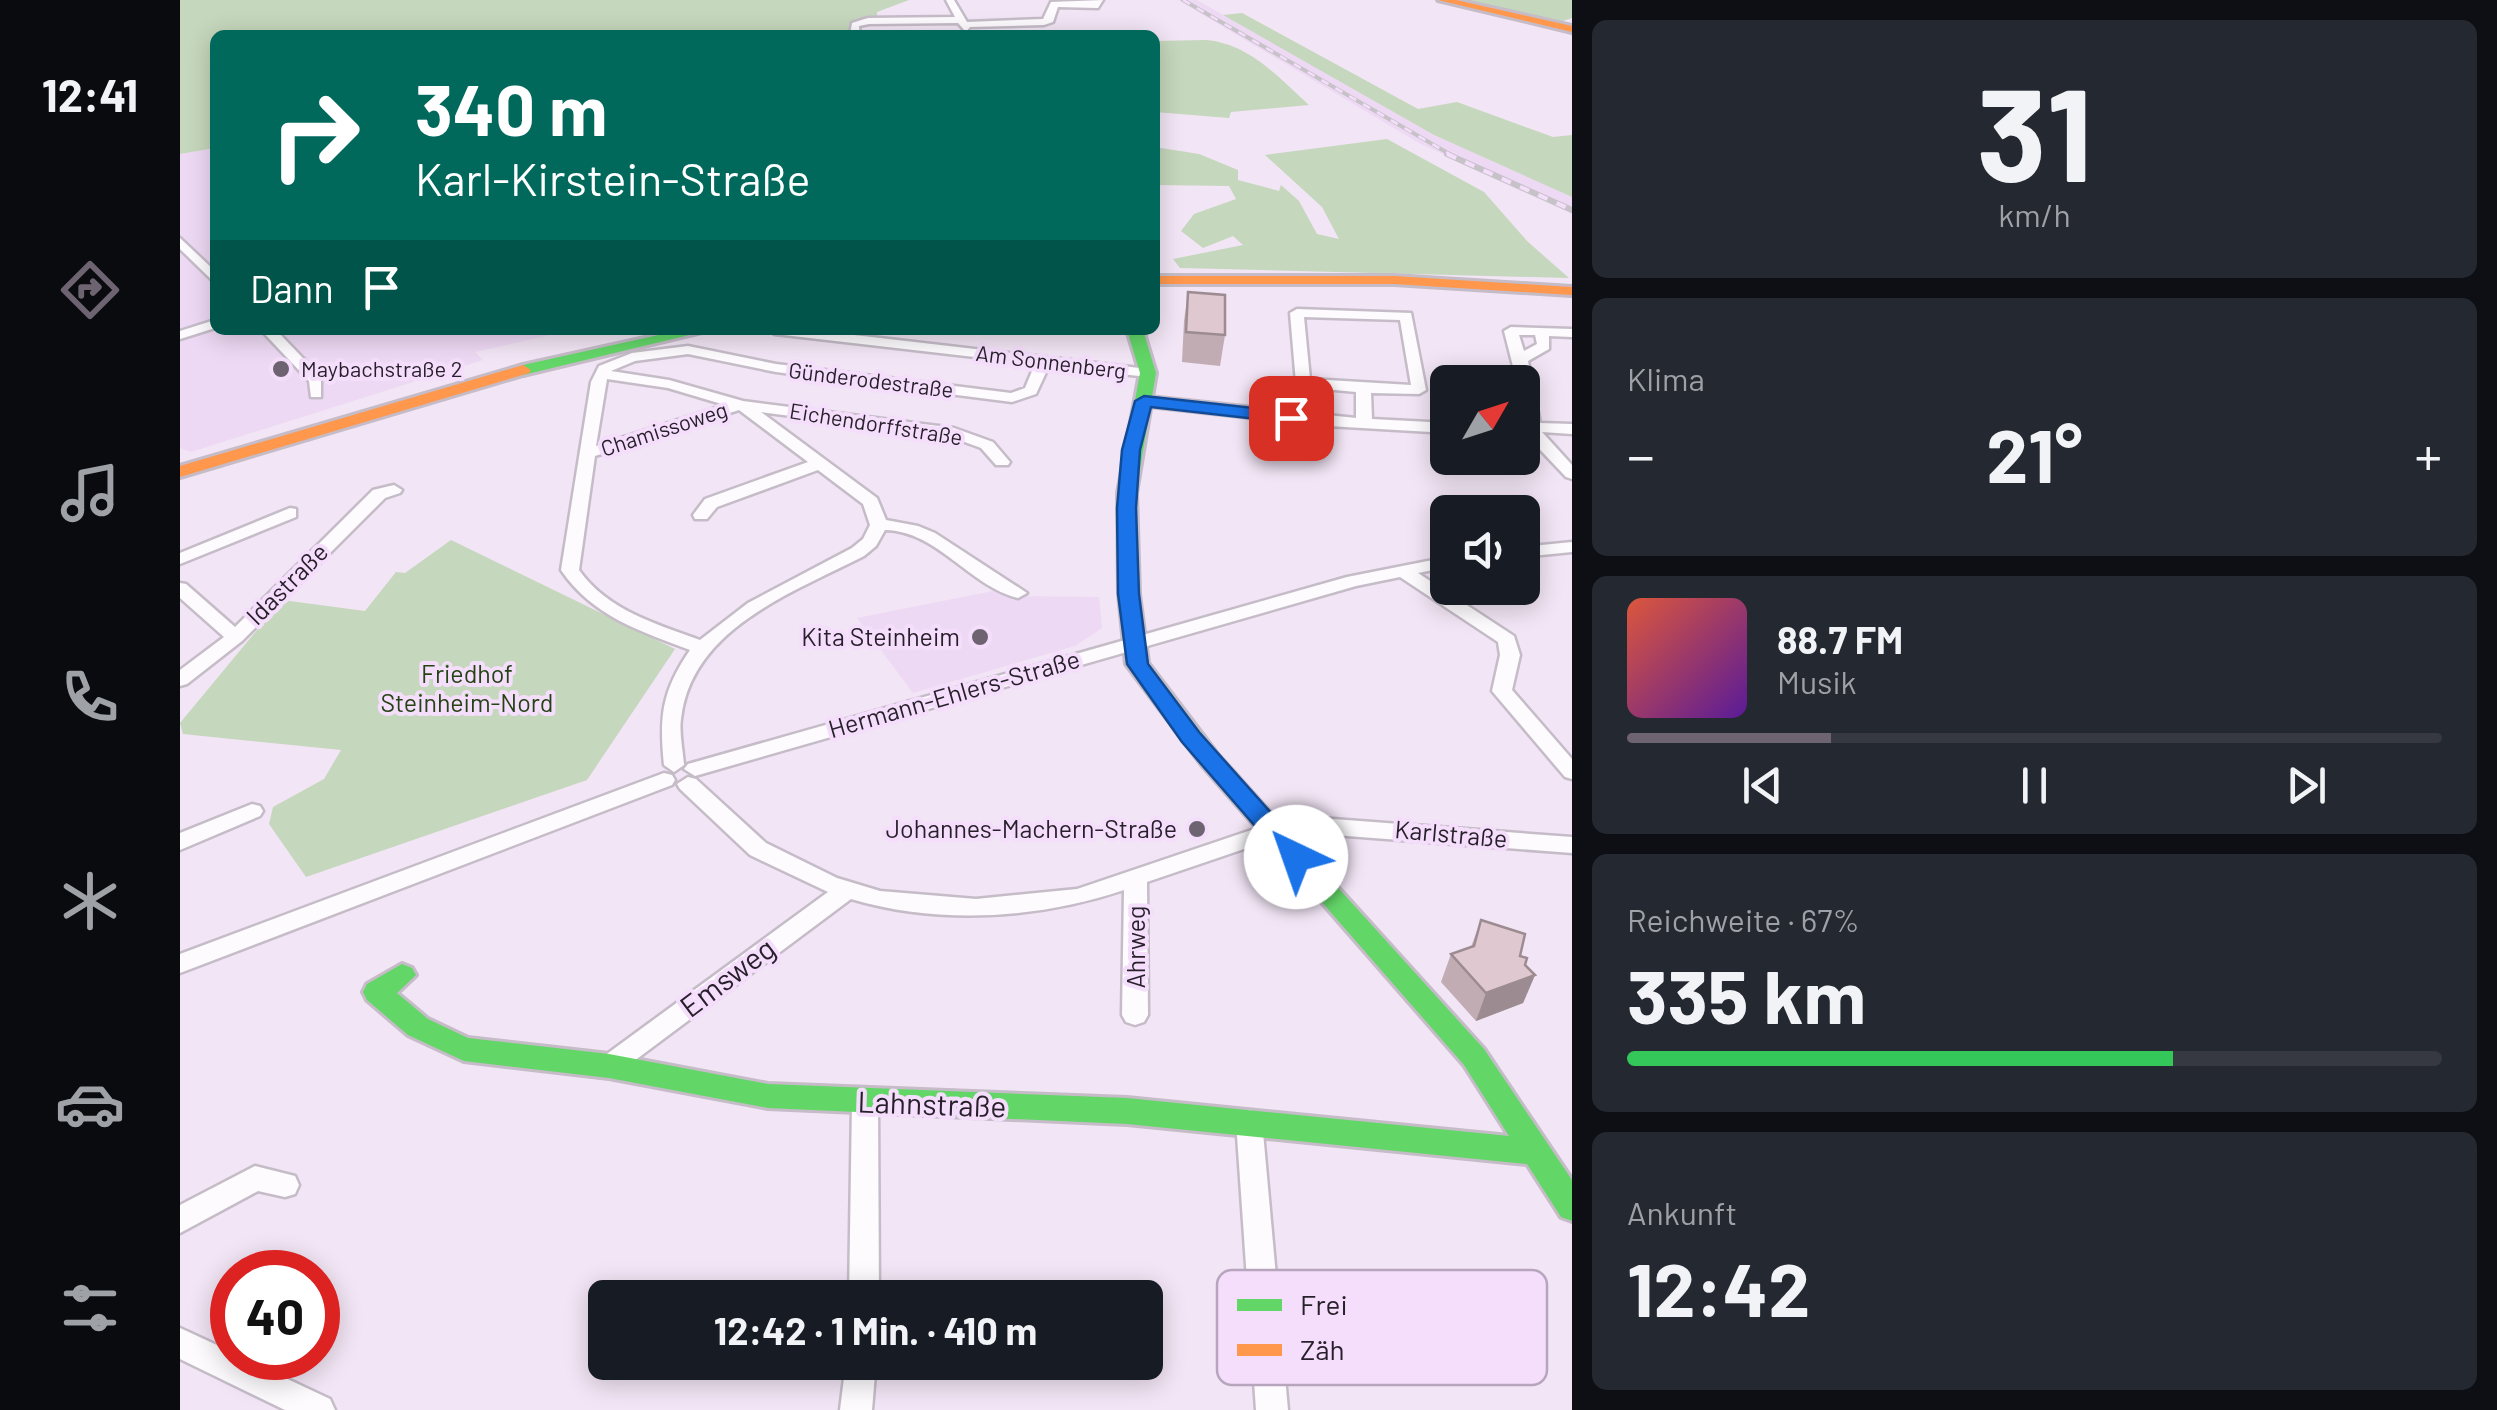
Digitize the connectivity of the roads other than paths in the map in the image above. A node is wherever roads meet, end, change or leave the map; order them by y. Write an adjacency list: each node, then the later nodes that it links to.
1 (950, 0): 4 (street)
2 (1099, 0): 4 (street)
3 (1454, 2): 5 (street)
4 (963, 22): 6 (street); 7 (street)
5 (1572, 29)
6 (855, 30)
7 (967, 30)
8 (180, 242): 9 (street)
9 (210, 275)
10 (1160, 280): 11 (street)
11 (1572, 291)
12 (210, 326): 15 (street)
13 (1541, 331): 14 (street); 20 (street); 20 (street)
14 (1572, 333)
15 (180, 335)
16 (273, 335): 26 (street)
17 (679, 335): 37 (street)
18 (818, 335): 21 (street, Am Sonnenberg)
19 (1137, 335): 23 (street)
20 (1520, 359): 22 (street)
21 (1044, 361): 23 (street, Am Sonnenberg); 24 (street, Günderodestraße)
22 (1521, 365)
23 (1148, 373): 27 (street)
24 (601, 374): 28 (street); 34 (street)
25 (1363, 388): 25 (street); 29 (street)
26 (316, 394)
27 (1144, 401): 29 (street); 51 (street)
28 (742, 404): 34 (street, Chamissoweg); 35 (street, Eichendorffstraße); 36 (street)
29 (1364, 424): 30 (street)
30 (1430, 427)
31 (1572, 429): 32 (street)
32 (1540, 431)
33 (1540, 441): 38 (street)
34 (586, 454): 52 (street)
35 (1002, 462)
36 (821, 463): 41 (street); 42 (street)
37 (180, 474)
38 (1572, 474)
39 (394, 490): 50 (street, Idastraße)
40 (290, 512): 45 (street)
41 (701, 515)
42 (879, 524): 49 (street); 52 (street)
43 (1572, 547): 44 (street)
44 (1540, 550)
45 (180, 559)
46 (1430, 565): 47 (street, Hermann-Ehlers-Straße)
47 (1401, 570): 51 (street, Hermann-Ehlers-Straße); 54 (street)
48 (180, 588): 50 (street)
49 (1018, 593)
50 (235, 637): 53 (street, Idastraße)
51 (1133, 645): 55 (street, Hermann-Ehlers-Straße); 57 (street)
52 (704, 648): 55 (street)
53 (180, 680)
54 (1572, 772)
55 (680, 774): 61 (street); 62 (street, Hermann-Ehlers-Straße)
56 (252, 812): 58 (street)
57 (1271, 829): 59 (street, Karlstraße); 60 (street); 68 (street)
58 (180, 842)
59 (1572, 845)
60 (1136, 879): 61 (street); 64 (street, Ahrweg)
61 (847, 890): 65 (street, Emsweg)
62 (180, 964)
63 (402, 974): 65 (street, Lahnstraße)
64 (1136, 1014)
65 (609, 1066): 66 (street, Lahnstraße)
66 (865, 1103): 67 (street, Lahnstraße); 73 (street)
67 (1248, 1121): 68 (street, Lahnstraße); 72 (street)
68 (1538, 1152): 70 (street)
69 (284, 1186): 71 (street)
70 (1572, 1207)
71 (180, 1220)
72 (1260, 1270)
73 (864, 1280)
74 (180, 1343): 77 (street)
75 (858, 1380): 78 (street)
76 (1270, 1385): 79 (street)
77 (318, 1410)
78 (856, 1410)
79 (1272, 1410)

